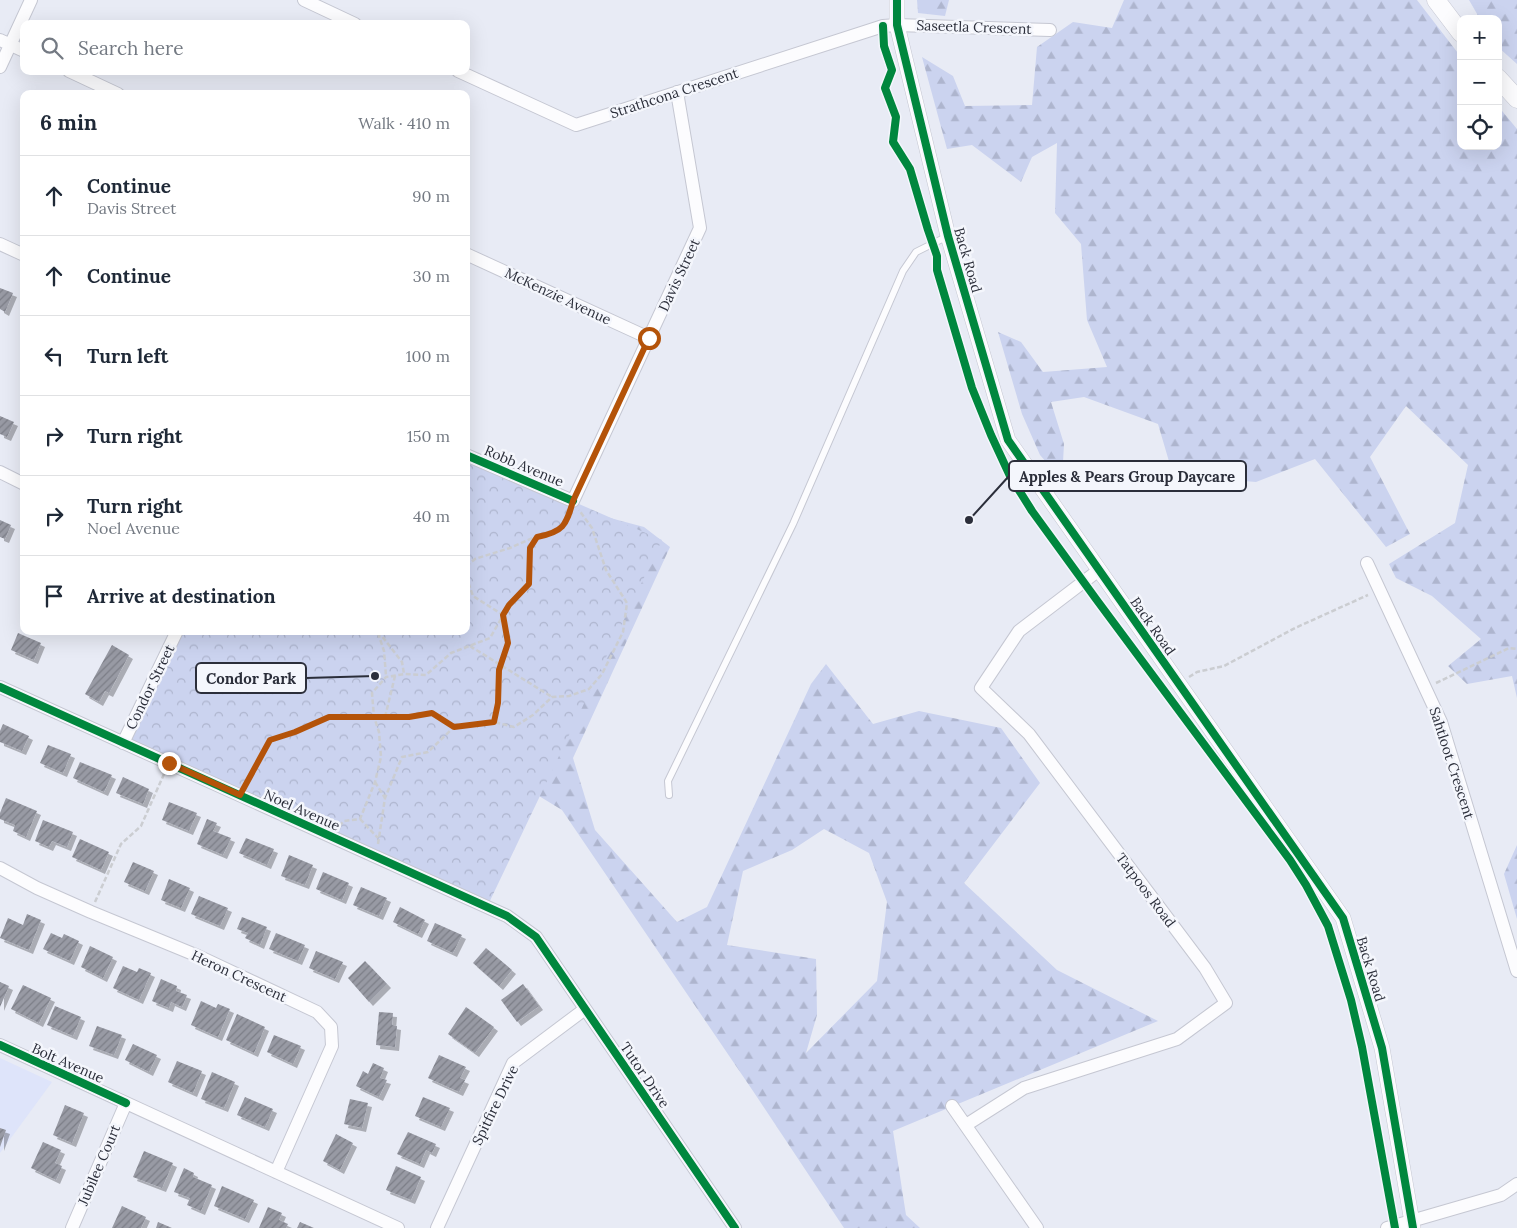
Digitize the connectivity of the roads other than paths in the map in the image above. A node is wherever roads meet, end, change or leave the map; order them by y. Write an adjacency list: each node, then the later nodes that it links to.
1 (32, 0): 9 (street)
2 (304, 0): 5 (street)
3 (896, 0): 6 (street, Back Road)
4 (1436, 0): 7 (main road)
5 (346, 20)
6 (897, 25): 8 (street, Saseetla Crescent); 16 (street, Strathcona Crescent); 18 (street, Back Road)
7 (1457, 28)
8 (1050, 30)
9 (5, 42): 10 (street); 11 (street)
10 (20, 49)
11 (0, 67)
12 (78, 75): 15 (street)
13 (467, 75): 16 (street, Strathcona Crescent)
14 (1502, 82): 17 (main road)
15 (109, 90)
16 (677, 92): 22 (street, Davis Street)
17 (1517, 99)
18 (948, 236): 28 (street, Back Road); 32 (lane)
19 (0, 244): 20 (street)
20 (20, 253)
21 (470, 256): 22 (street, McKenzie Avenue)
22 (649, 338): 26 (street, Davis Street)
23 (470, 457): 26 (street, Robb Avenue)
24 (0, 472): 25 (street)
25 (20, 482)
26 (573, 501)
27 (1367, 563): 35 (street, Sahtloot Crescent)
28 (1099, 570): 40 (street, Tatpoos Road); 43 (street, Back Road)
29 (174, 635): 31 (street, Condor Street)
30 (0, 686): 31 (street, Noel Avenue)
31 (123, 743): 34 (street, Noel Avenue)
32 (669, 795)
33 (0, 868): 41 (street, Heron Crescent)
34 (536, 936): 36 (street, Tutor Drive)
35 (1517, 971)
36 (585, 1009): 46 (street, Spitfire Drive); 47 (street, Tutor Drive)
37 (0, 1045): 38 (street, Bolt Avenue)
38 (126, 1103): 41 (street, Bolt Avenue); 44 (street, Jubilee Court)
39 (952, 1106): 40 (street)
40 (966, 1125): 48 (street)
41 (276, 1172): 45 (street, Bolt Avenue)
42 (1517, 1184): 43 (street)
43 (1413, 1224): 49 (street)
44 (72, 1228)
45 (398, 1228)
46 (437, 1228)
47 (735, 1228)
48 (1037, 1228)
49 (1387, 1228)

